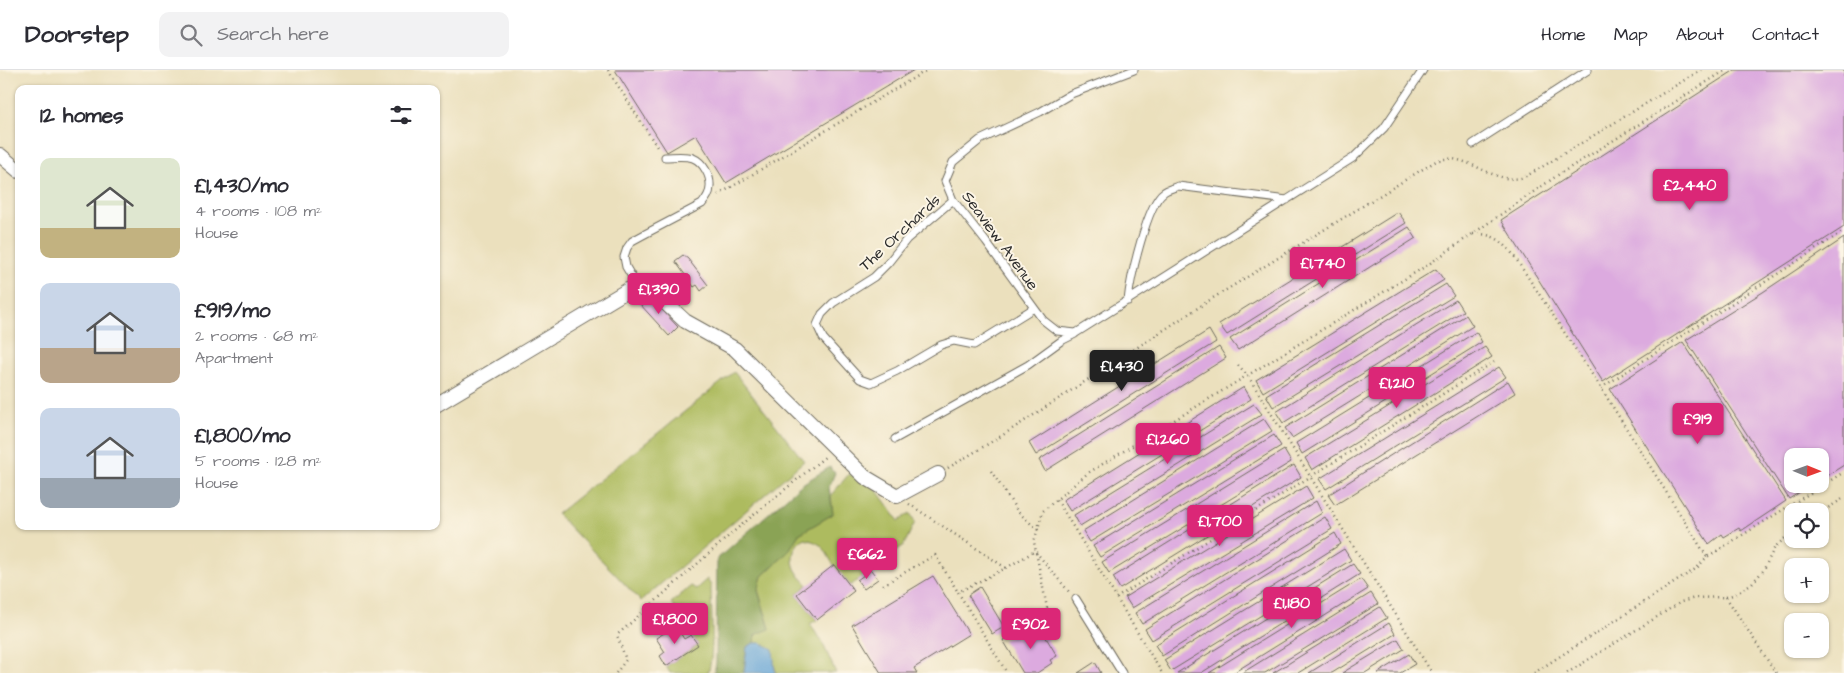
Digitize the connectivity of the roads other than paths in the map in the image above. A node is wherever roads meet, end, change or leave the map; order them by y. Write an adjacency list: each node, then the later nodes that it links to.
1 (1134, 70): 8 (lane, Seaview Avenue)
2 (1422, 70): 9 (lane)
3 (1588, 70): 4 (lane)
4 (1473, 144)
5 (0, 155): 7 (street)
6 (665, 157): 10 (lane)
7 (15, 167)
8 (953, 200): 12 (lane, Seaview Avenue); 12 (lane, The Orchards)
9 (1287, 200): 11 (lane); 11 (lane)
10 (638, 287): 14 (street); 16 (street)
11 (1128, 301): 13 (lane)
12 (1034, 308): 13 (lane, Seaview Avenue)
13 (1076, 333): 15 (lane)
14 (440, 403)
15 (895, 439)
16 (938, 474)
17 (1076, 599): 18 (lane)
18 (1122, 673)

